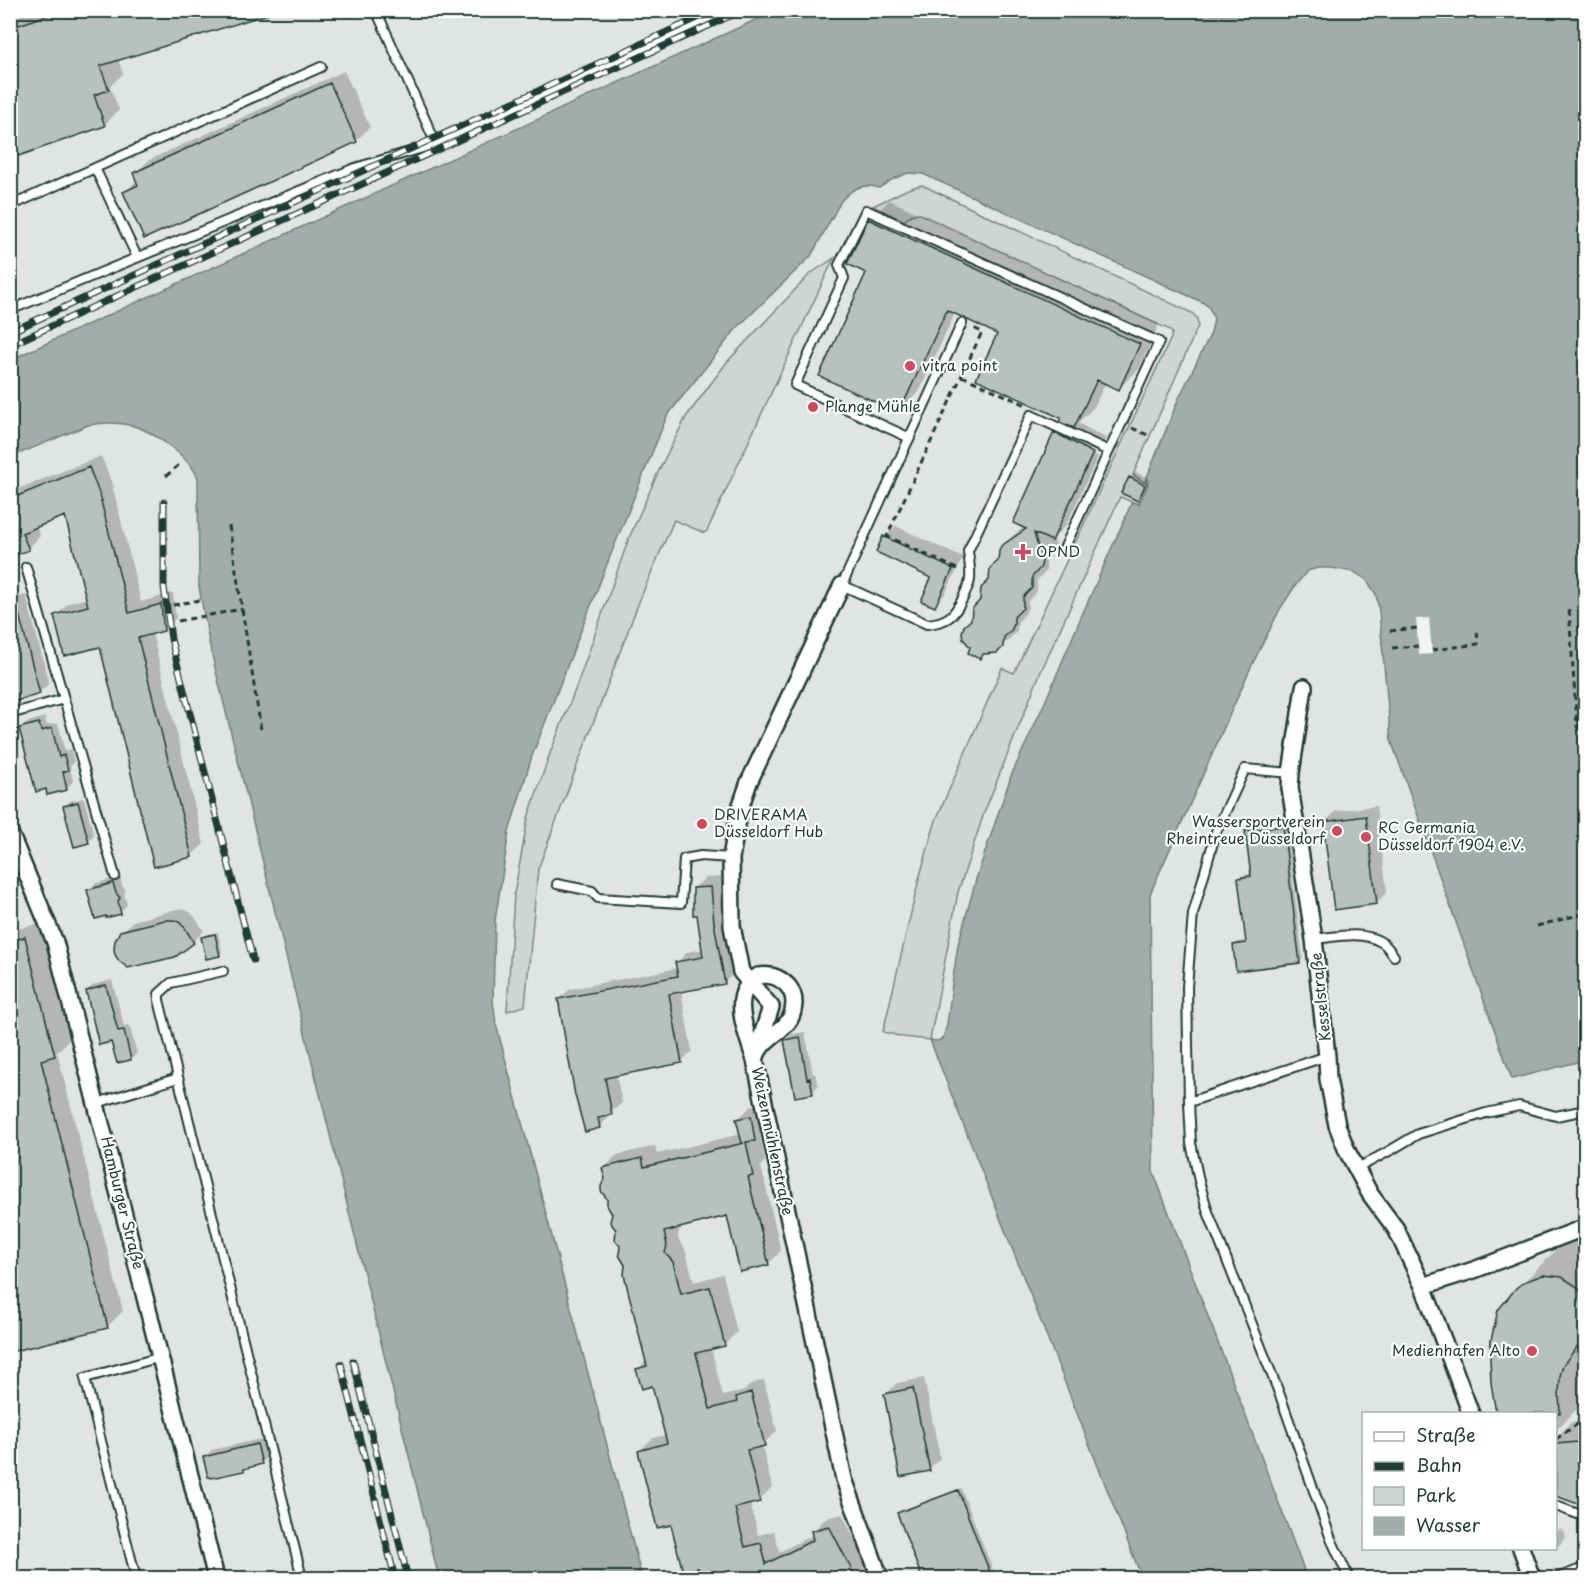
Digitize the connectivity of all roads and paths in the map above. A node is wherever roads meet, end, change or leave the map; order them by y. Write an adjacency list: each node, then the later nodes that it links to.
1 (376, 10): 4 (lane)
2 (728, 10): 4 (lane)
3 (321, 67): 5 (lane)
4 (436, 144): 7 (lane)
5 (95, 168): 6 (lane); 7 (lane)
6 (10, 206)
7 (137, 257): 8 (lane)
8 (10, 310)
9 (962, 323): 15 (lane)
10 (982, 332): 11 (path)
11 (962, 376): 12 (path); 22 (path)
12 (1031, 415): 16 (lane); 22 (lane)
13 (1130, 427): 14 (path)
14 (1150, 436)
15 (910, 438): 16 (lane); 23 (lane)
16 (1109, 451): 20 (lane)
17 (181, 463): 18 (path)
18 (166, 476)
19 (229, 526): 26 (path)
20 (1063, 551)
21 (26, 567): 36 (lane)
22 (970, 574): 23 (lane)
23 (842, 585): 42 (street, Weizenmühlenstraße)
24 (200, 600): 25 (path)
25 (173, 605)
26 (242, 609): 28 (path); 38 (path)
27 (1569, 610): 39 (path)
28 (178, 621)
29 (1417, 628): 31 (path)
30 (1478, 628): 34 (path)
31 (1390, 631)
32 (1418, 646): 33 (path)
33 (1392, 648)
34 (1432, 650)
35 (1304, 687): 40 (street, Kesselstraße)
36 (64, 699): 37 (lane); 43 (lane)
37 (10, 714)
38 (261, 730)
39 (1586, 741)
40 (1291, 773): 47 (street, Kesselstraße); 54 (lane)
41 (10, 834): 55 (street, Hamburger Straße)
42 (731, 858): 44 (lane); 50 (street, Weizenmühlenstraße)
43 (115, 876)
44 (557, 884)
45 (1586, 913): 46 (path)
46 (1537, 926)
47 (1314, 939): 48 (lane); 51 (street, Kesselstraße)
48 (1394, 956)
49 (223, 971): 53 (lane)
50 (750, 983): 52 (street); 52 (street, Weizenmühlenstraße); 52 (street)
51 (1327, 1056): 54 (lane); 57 (street, Kesselstraße)
52 (755, 1060): 71 (street, Weizenmühlenstraße)
53 (178, 1078): 55 (lane); 70 (lane)
54 (1189, 1102): 72 (lane)
55 (97, 1103): 60 (street, Hamburger Straße)
56 (1586, 1110): 57 (lane)
57 (1356, 1169): 59 (street, Kesselstraße)
58 (1586, 1227): 59 (street)
59 (1423, 1286): 61 (street, Kesselstraße)
60 (161, 1357): 68 (lane); 69 (street, Hamburger Straße)
61 (1471, 1412)
62 (1586, 1418): 63 (path)
63 (1557, 1438)
64 (1557, 1506): 65 (lane)
65 (1586, 1518)
66 (1522, 1550): 73 (street)
67 (1586, 1567): 74 (lane)
68 (136, 1578)
69 (216, 1578)
70 (302, 1578)
71 (880, 1578)
72 (1349, 1578)
73 (1532, 1578)
74 (1557, 1578)

